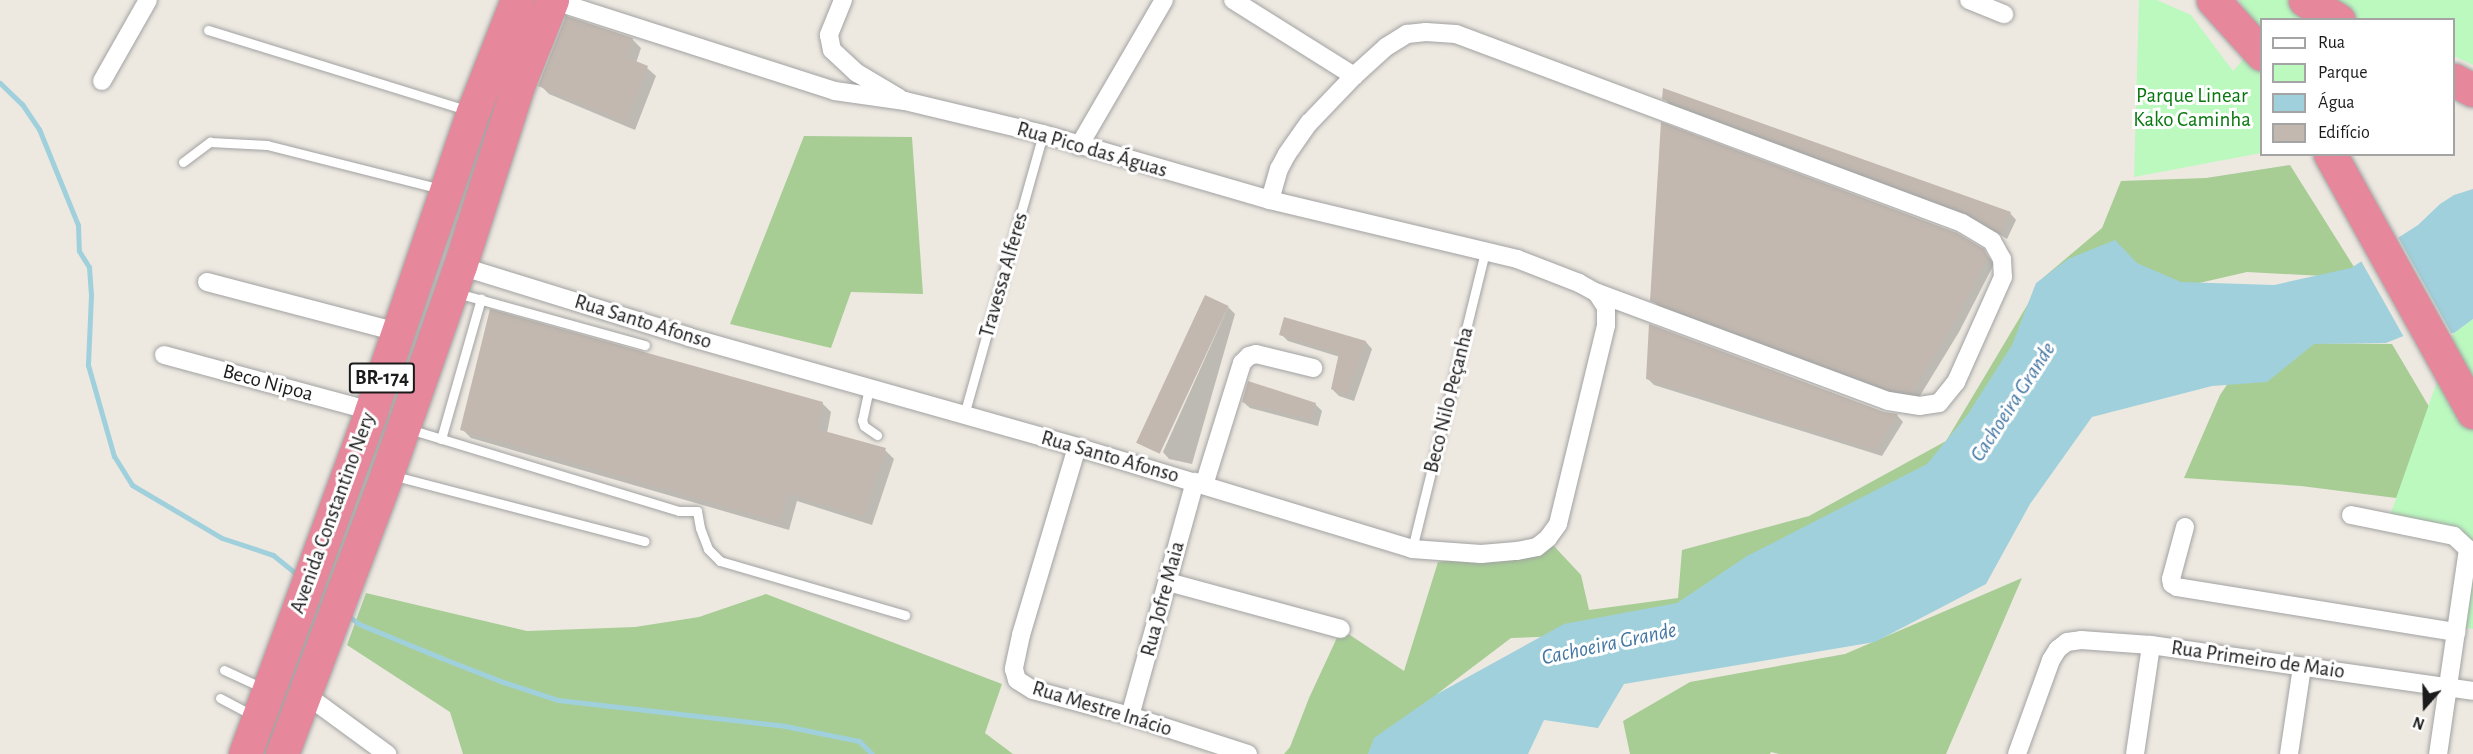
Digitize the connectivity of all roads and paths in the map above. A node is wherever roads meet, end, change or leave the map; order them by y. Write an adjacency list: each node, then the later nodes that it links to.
1 (148, 0): 15 (street)
2 (517, 0): 19 (highway, Avenida Constantino Nery / BR-174)
3 (552, 0): 18 (street, Rua Pico das Águas); 28 (highway, Avenida Constantino Nery / BR-174)
4 (843, 0): 18 (street)
5 (1164, 0): 21 (street)
6 (1233, 0): 14 (street)
7 (1970, 0): 10 (street)
8 (2213, 0): 13 (highway)
9 (2305, 0): 11 (highway)
10 (2004, 14)
11 (2335, 18)
12 (208, 30): 19 (lane)
13 (2260, 52)
14 (1354, 76): 25 (street, Rua Pico das Águas); 29 (street, Rua Pico das Águas)
15 (102, 81)
16 (2455, 81): 17 (highway)
17 (2473, 90)
18 (905, 101): 20 (street, Rua Pico das Águas)
19 (472, 112): 24 (highway, Avenida Constantino Nery / BR-174)
20 (1043, 134): 21 (street, Rua Pico das Águas); 37 (lane, Travessa Alferes)
21 (1079, 146): 25 (street, Rua Pico das Águas)
22 (2331, 156): 36 (highway)
23 (183, 162): 24 (lane)
24 (446, 190): 30 (highway, Avenida Constantino Nery / BR-174)
25 (1270, 200): 26 (street, Rua Pico das Águas)
26 (1485, 251): 29 (street, Rua Pico das Águas); 47 (lane, Beco Nilo Peçanha)
27 (207, 282): 30 (street)
28 (464, 285): 31 (lane); 34 (street, Rua Santo Afonso); 38 (highway, Avenida Constantino Nery / BR-174); 40 (lane)
29 (1597, 293): 47 (street, Rua Santo Afonso)
30 (398, 332): 35 (highway, Avenida Constantino Nery / BR-174)
31 (645, 345)
32 (164, 355): 35 (street, Beco Nipoa)
33 (1313, 368): 43 (street, Rua Jofre Maia)
34 (869, 388): 37 (street, Rua Santo Afonso); 39 (lane)
35 (371, 411): 59 (highway, Avenida Constantino Nery / BR-174)
36 (2473, 412)
37 (964, 415): 41 (street, Rua Santo Afonso)
38 (404, 428): 40 (lane); 42 (highway, Avenida Constantino Nery / BR-174)
39 (877, 435)
40 (441, 439): 49 (lane)
41 (1077, 447): 43 (street, Rua Santo Afonso); 60 (street, Rua Mestre Inácio)
42 (387, 474): 46 (lane); 57 (highway, Avenida Constantino Nery / BR-174)
43 (1199, 483): 47 (street, Rua Santo Afonso); 48 (street, Rua Jofre Maia)
44 (2351, 515): 51 (street)
45 (2185, 527): 51 (street)
46 (645, 541)
47 (1412, 549)
48 (1168, 582): 50 (street); 60 (street, Rua Jofre Maia)
49 (905, 615)
50 (1341, 629)
51 (2456, 632): 55 (street)
52 (2151, 645): 53 (street, Rua Primeiro de Maio); 65 (street, Rua Primeiro de Maio); 66 (street)
53 (2302, 667): 55 (street, Rua Primeiro de Maio); 67 (street)
54 (224, 670): 59 (lane)
55 (2447, 687): 56 (street, Rua Primeiro de Maio); 68 (street)
56 (2473, 691)
57 (304, 694): 62 (highway, Avenida Constantino Nery / BR-174); 63 (street)
58 (220, 698): 59 (lane)
59 (263, 704): 61 (highway, Avenida Constantino Nery / BR-174)
60 (1130, 716): 64 (street, Rua Mestre Inácio)
61 (244, 754)
62 (282, 754)
63 (387, 754)
64 (1248, 754)
65 (2017, 754)
66 (2135, 754)
67 (2289, 754)
68 (2438, 754)

